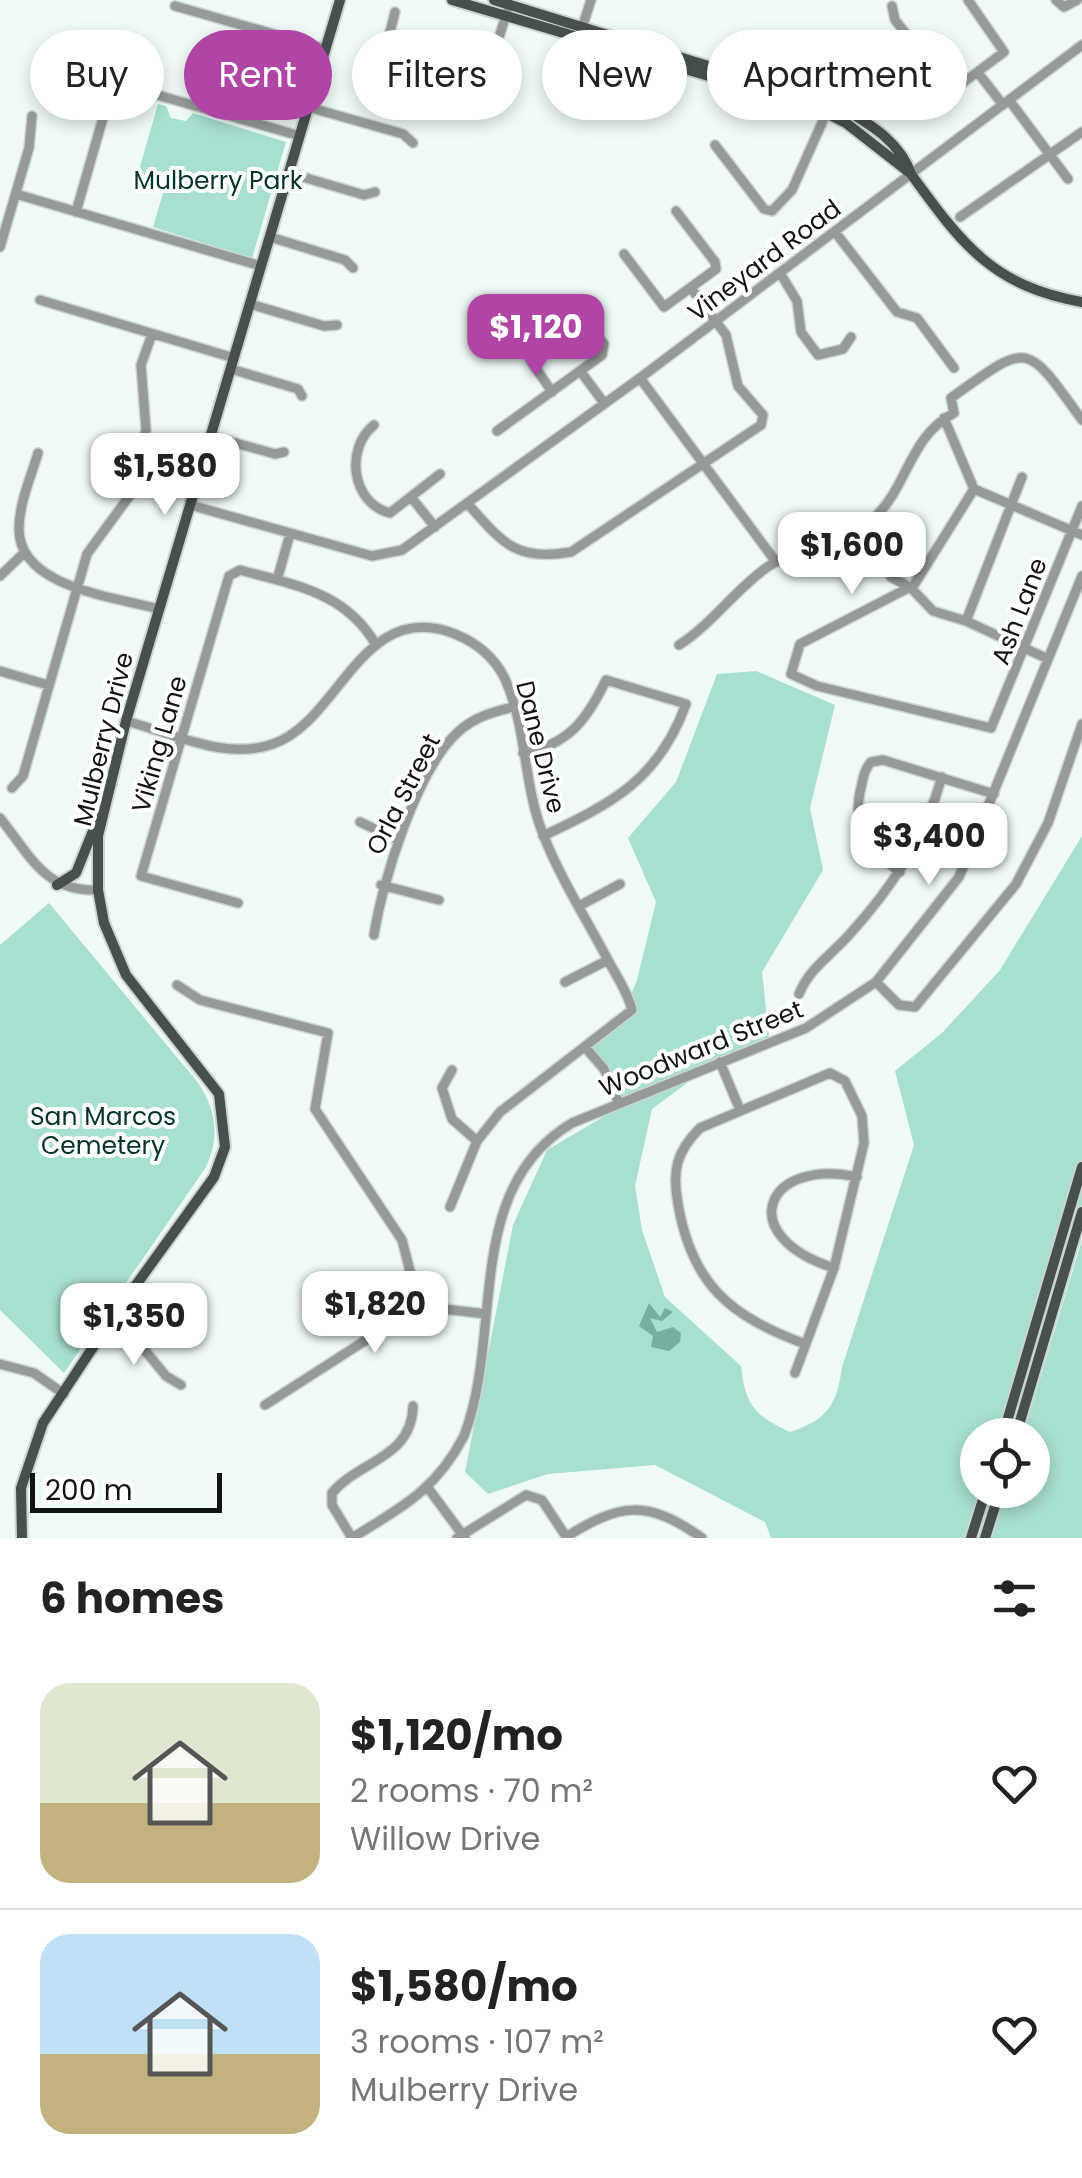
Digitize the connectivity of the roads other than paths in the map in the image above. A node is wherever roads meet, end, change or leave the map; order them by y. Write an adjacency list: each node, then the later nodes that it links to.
1 (340, 0): 13 (main road, Mulberry Drive)
2 (452, 0): 10 (main road)
3 (494, 0): 10 (main road)
4 (591, 0): 15 (street)
5 (968, 0): 17 (street)
6 (1056, 0): 7 (street)
7 (1078, 0)
8 (175, 6): 12 (street)
9 (892, 6): 17 (street)
10 (508, 7): 11 (street); 14 (main road)
11 (396, 12)
12 (259, 30)
13 (331, 30)
14 (575, 30)
15 (582, 30)
16 (1082, 46): 18 (street, Vineyard Road)
17 (979, 74): 18 (street)
18 (1006, 103): 28 (street); 30 (street, Vineyard Road)
19 (332, 114): 26 (street)
20 (32, 120): 33 (street)
21 (304, 120): 25 (main road, Mulberry Drive)
22 (824, 120): 27 (street)
23 (845, 120): 30 (main road)
24 (1082, 132): 28 (street)
25 (300, 136): 29 (main road, Mulberry Drive); 34 (street)
26 (413, 143)
27 (715, 145)
28 (1050, 154): 31 (street); 36 (street)
29 (289, 173): 32 (street); 38 (main road, Mulberry Drive)
30 (911, 174): 37 (street, Vineyard Road); 46 (main road)
31 (1068, 179)
32 (375, 192)
33 (16, 194): 34 (street); 39 (street)
34 (76, 212): 41 (street)
35 (676, 212): 44 (street)
36 (960, 216)
37 (835, 232): 43 (street, Vineyard Road); 55 (street)
38 (270, 238): 41 (main road, Mulberry Drive); 42 (street)
39 (0, 247)
40 (624, 254): 44 (street)
41 (261, 266): 47 (main road, Mulberry Drive)
42 (353, 268)
43 (780, 273): 48 (street, Vineyard Road); 52 (street)
44 (691, 288): 48 (street)
45 (40, 300): 51 (street)
46 (1082, 302)
47 (250, 304): 50 (street); 54 (main road, Mulberry Drive)
48 (716, 321): 57 (street, Vineyard Road); 68 (street)
49 (586, 324): 56 (street)
50 (337, 325)
51 (152, 334): 54 (street); 86 (street)
52 (850, 337)
53 (531, 361): 58 (street)
54 (232, 364): 59 (street); 65 (main road, Mulberry Drive)
55 (954, 368)
56 (581, 372): 58 (street); 60 (street)
57 (640, 378): 60 (street, Vineyard Road); 68 (street)
58 (552, 392): 64 (street)
59 (302, 396)
60 (604, 403): 73 (street, Vineyard Road)
61 (944, 418): 62 (street); 71 (street); 81 (street)
62 (1082, 420)
63 (374, 425): 72 (street)
64 (498, 431)
65 (210, 436): 66 (street); 74 (main road, Mulberry Drive)
66 (284, 452)
67 (38, 453): 80 (street)
68 (702, 462): 73 (street); 81 (street)
69 (440, 474): 72 (street)
70 (1022, 477): 75 (street)
71 (974, 489): 75 (street); 87 (street)
72 (412, 497): 77 (street)
73 (467, 503): 77 (street, Vineyard Road)
74 (190, 505): 79 (street, Vineyard Road); 89 (main road, Mulberry Drive)
75 (1010, 506): 78 (street); 91 (street)
76 (1082, 506): 78 (street, Ash Lane)
77 (435, 527): 79 (street, Vineyard Road)
78 (1077, 532): 94 (street, Ash Lane)
79 (290, 534): 85 (street)
80 (25, 552): 82 (street); 86 (street)
81 (776, 562): 92 (street)
82 (0, 576)
83 (1082, 576): 88 (street, Woodward Street)
84 (891, 577): 87 (street)
85 (277, 580): 93 (street); 101 (street, Viking Lane)
86 (77, 586): 89 (street); 97 (street)
87 (910, 588): 91 (street); 94 (street, Ash Lane)
88 (1068, 608): 90 (street); 95 (street, Woodward Street)
89 (159, 609): 99 (main road, Mulberry Drive)
90 (1082, 616)
91 (966, 620): 94 (street)
92 (679, 644)
93 (376, 645): 98 (street, Dane Drive); 101 (street, Dane Drive)
94 (1026, 649): 95 (street)
95 (1048, 659): 105 (street, Woodward Street)
96 (0, 672): 97 (street)
97 (48, 686): 104 (street)
98 (514, 707): 102 (street, Dane Drive); 110 (street, Orla Street)
99 (126, 721): 101 (street, Dane Drive); 106 (main road, Mulberry Drive)
100 (1082, 724): 122 (street)
101 (182, 737): 117 (street, Viking Lane)
102 (523, 753): 109 (street, Dane Drive); 109 (street)
103 (942, 777): 105 (street); 111 (street); 111 (street)
104 (12, 788)
105 (994, 794): 122 (street, Woodward Street)
106 (103, 810): 112 (main road); 115 (main road, Mulberry Drive)
107 (0, 818): 112 (street)
108 (360, 822): 110 (street)
109 (543, 836): 118 (street, Dane Drive)
110 (398, 840): 114 (street, Orla Street)
111 (900, 872): 124 (street)
112 (57, 884): 115 (street)
113 (620, 884): 118 (street)
114 (382, 885): 116 (street); 119 (street, Orla Street)
115 (98, 890): 140 (main road, Mulberry Drive)
116 (438, 900)
117 (238, 904)
118 (579, 906): 120 (street, Dane Drive)
119 (374, 936)
120 (608, 960): 121 (street); 125 (street, Dane Drive)
121 (565, 982)
122 (876, 982): 126 (street, Woodward Street)
123 (177, 985): 139 (street)
124 (799, 994)
125 (586, 1046): 128 (street); 130 (street)
126 (720, 1062): 128 (street, Woodward Street); 129 (street)
127 (452, 1070): 130 (street)
128 (618, 1103): 141 (street, Woodward Street)
129 (740, 1110): 132 (street); 142 (street)
130 (477, 1141): 134 (street)
131 (1082, 1167): 133 (main road)
132 (857, 1176): 137 (street); 137 (street)
133 (1074, 1194): 136 (main road); 138 (main road)
134 (450, 1207)
135 (1082, 1212): 136 (main road)
136 (1068, 1257): 138 (main road); 150 (main road)
137 (834, 1268): 142 (street)
138 (1043, 1300): 149 (main road)
139 (419, 1306): 141 (street); 147 (street)
140 (115, 1314): 145 (street); 146 (main road, Mulberry Drive)
141 (486, 1314): 151 (street, Woodward Street)
142 (805, 1344): 144 (street)
143 (0, 1364): 146 (street)
144 (795, 1373)
145 (181, 1385)
146 (64, 1394): 156 (main road, Mulberry Drive)
147 (265, 1404)
148 (413, 1406): 157 (street)
149 (1008, 1418)
150 (1021, 1418)
151 (428, 1488): 154 (street); 157 (street, Woodward Street)
152 (980, 1508): 159 (main road)
153 (994, 1508): 160 (main road)
154 (462, 1537): 155 (street)
155 (567, 1537): 158 (street)
156 (22, 1538)
157 (352, 1538)
158 (702, 1538)
159 (971, 1538)
160 (985, 1538)

